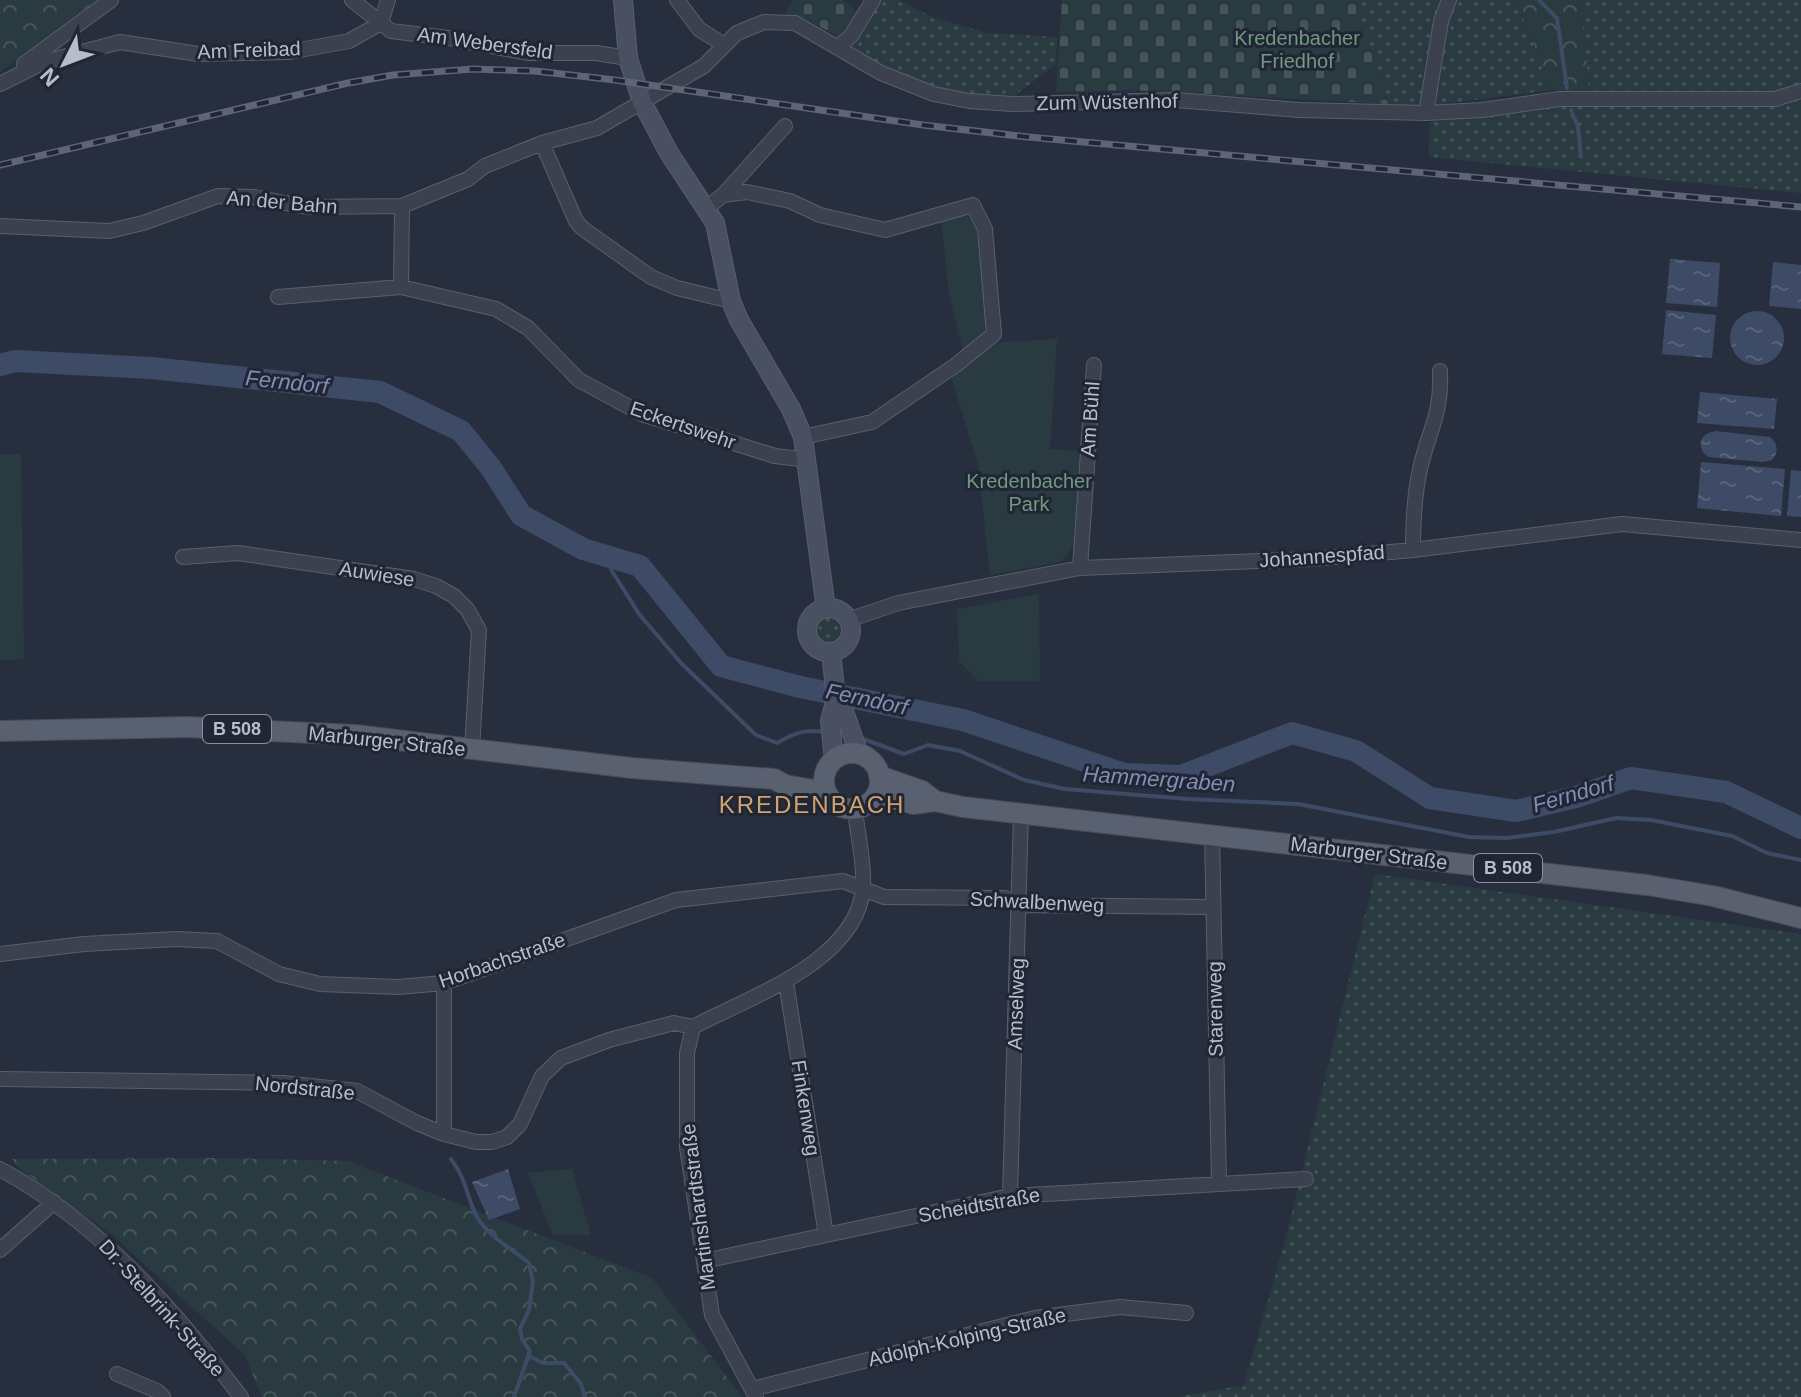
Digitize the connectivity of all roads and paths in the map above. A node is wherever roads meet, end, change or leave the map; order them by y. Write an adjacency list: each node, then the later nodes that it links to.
1 (111, 0): 12 (street)
2 (352, 0): 8 (street, Am Webersfeld)
3 (388, 0): 8 (street)
4 (623, 0): 11 (main road)
5 (677, 0): 9 (street)
6 (873, 0): 10 (street)
7 (1449, 0): 15 (street)
8 (381, 23): 11 (street, Am Webersfeld); 12 (street, Am Freibad)
9 (724, 45): 10 (street, Zum Wüstenhof); 14 (street, Zum Wüstenhof)
10 (838, 47): 15 (street, Zum Wüstenhof)
11 (628, 58): 14 (main road)
12 (0, 83)
13 (1801, 91): 15 (street, Zum Wüstenhof)
14 (642, 102): 17 (street, An der Bahn); 20 (main road)
15 (1426, 113)
16 (785, 126): 18 (street)
17 (542, 143): 19 (street, An der Bahn); 24 (street)
18 (723, 195): 20 (street); 27 (street)
19 (402, 206): 21 (street, An der Bahn); 22 (street)
20 (707, 208): 24 (main road)
21 (0, 226)
22 (401, 287): 23 (street, Eckertswehr); 28 (street, Eckertswehr)
23 (278, 297)
24 (731, 301): 27 (main road)
25 (1094, 365): 32 (street, Am Bühl)
26 (1440, 371): 30 (street)
27 (803, 437): 28 (main road)
28 (808, 460): 33 (main road)
29 (1801, 540): 30 (street, Johannespfad)
30 (1413, 550): 32 (street, Johannespfad)
31 (183, 557): 38 (street, Auwiese)
32 (1080, 568): 34 (street, Johannespfad)
33 (826, 609): 34 (main road); 35 (main road)
34 (848, 620): 35 (main road)
35 (831, 652): 36 (main road)
36 (836, 698): 39 (main road); 40 (main road)
37 (0, 731): 38 (main road, Marburger Straße / B 508)
38 (472, 749): 40 (main road, Marburger Straße / B 508)
39 (859, 754): 40 (main road, B 508); 41 (main road, B 508)
40 (829, 774): 44 (main road)
41 (879, 776): 42 (main road); 43 (main road, Marburger Straße / B 508)
42 (874, 799): 43 (main road, Marburger Straße / B 508); 44 (main road)
43 (935, 801): 45 (main road, Marburger Straße / B 508)
44 (855, 808): 47 (street)
45 (1021, 813): 46 (main road, Marburger Straße / B 508); 48 (street, Amselweg)
46 (1212, 834): 49 (street, Starenweg); 50 (main road, Marburger Straße / B 508)
47 (863, 888): 48 (street, Schwalbenweg); 52 (street); 53 (street, Horbachstraße)
48 (1019, 905): 49 (street, Schwalbenweg); 60 (street, Amselweg)
49 (1213, 907): 59 (street, Starenweg)
50 (1801, 918)
51 (0, 954): 53 (street, Horbachstraße)
52 (786, 982): 54 (street); 62 (street, Finkenweg)
53 (444, 983): 56 (street)
54 (693, 1027): 56 (street, Nordstraße); 64 (street, Martinshardtstraße)
55 (0, 1079): 56 (street, Nordstraße)
56 (444, 1134)
57 (0, 1169): 61 (street, Dr.-Stelbrink-Straße)
58 (1306, 1179): 59 (street, Scheidtstraße)
59 (1219, 1183): 60 (street, Scheidtstraße)
60 (1010, 1196): 62 (street, Scheidtstraße)
61 (54, 1202): 63 (street); 69 (street, Dr.-Stelbrink-Straße)
62 (826, 1235): 64 (street, Scheidtstraße)
63 (0, 1250)
64 (704, 1261): 67 (street, Martinshardtstraße)
65 (1186, 1313): 67 (street, Adolph-Kolping-Straße)
66 (117, 1374): 68 (street)
67 (754, 1393)
68 (163, 1397)
69 (241, 1397)

